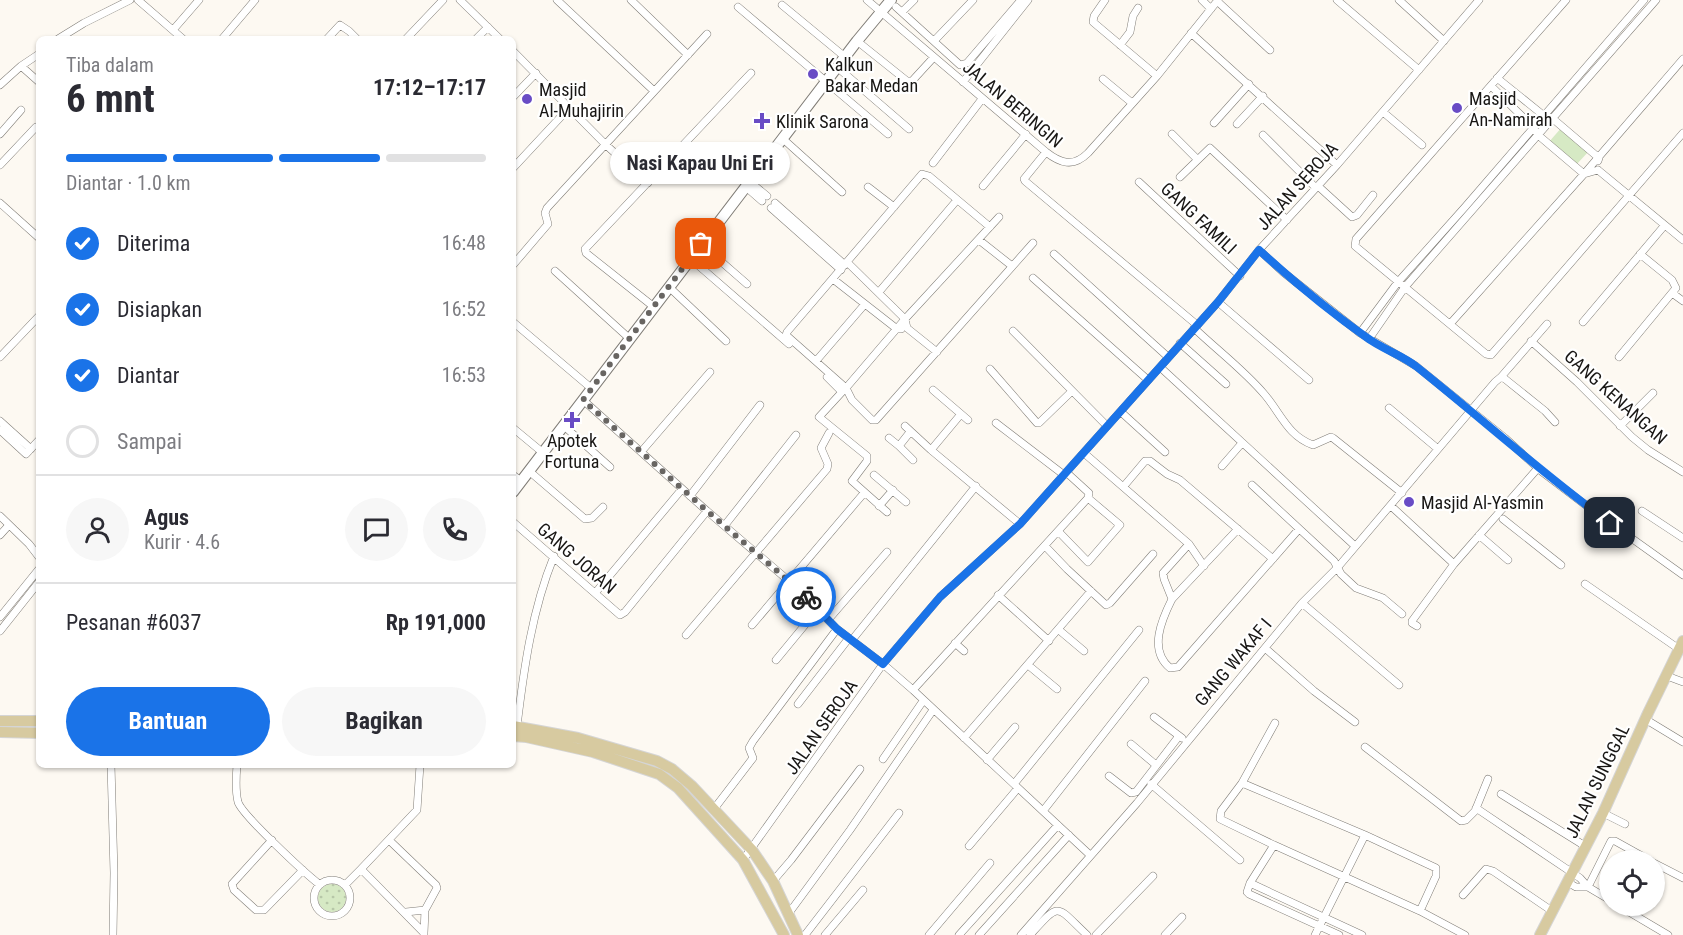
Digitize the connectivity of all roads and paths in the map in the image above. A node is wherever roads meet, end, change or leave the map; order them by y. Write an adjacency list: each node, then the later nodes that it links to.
1 (130, 0): 35 (street)
2 (138, 0): 32 (street)
3 (199, 0): 32 (street)
4 (255, 0): 37 (street)
5 (443, 0): 40 (street)
6 (460, 0): 30 (street)
7 (557, 0): 68 (street)
8 (631, 0): 49 (street)
9 (867, 0): 28 (street, JALAN BERINGIN)
10 (914, 0): 23 (street)
11 (973, 0): 44 (street)
12 (1021, 0): 44 (street)
13 (1028, 0): 64 (street)
14 (1105, 0): 46 (street)
15 (1202, 0): 27 (street)
16 (1337, 0): 56 (street)
17 (1400, 0): 45 (street)
18 (1566, 0): 60 (street)
19 (1644, 0): 29 (street)
20 (1656, 0): 31 (street)
21 (1218, 1): 27 (street, JALAN BERINGIN); 47 (street)
22 (1477, 1): 45 (street, JALAN SEROJA)
23 (893, 4): 28 (street); 44 (street)
24 (782, 5): 51 (street)
25 (738, 7): 63 (street)
26 (1138, 8): 46 (street)
27 (1211, 9): 33 (street, JALAN BERINGIN)
28 (880, 11): 43 (street); 52 (street, JALAN BERINGIN)
29 (1624, 23): 31 (street); 76 (street)
30 (488, 27): 41 (street); 42 (street)
31 (1630, 29): 77 (street)
32 (173, 30): 36 (street)
33 (1191, 33): 59 (street, JALAN BERINGIN); 65 (street)
34 (707, 34): 49 (street)
35 (63, 36)
36 (180, 36)
37 (225, 36)
38 (330, 36): 39 (street)
39 (354, 36)
40 (409, 36)
41 (479, 36)
42 (497, 36)
43 (857, 41): 51 (street); 52 (street)
44 (934, 41)
45 (1444, 41): 56 (street, JALAN SEROJA)
46 (1120, 45): 59 (street)
47 (1270, 50)
48 (516, 54): 57 (street)
49 (688, 55): 68 (street)
50 (36, 56): 54 (street)
51 (845, 57): 55 (street)
52 (934, 57): 64 (street, JALAN BERINGIN)
53 (1683, 59): 94 (street)
54 (21, 66): 61 (street); 66 (street)
55 (837, 67): 63 (street); 82 (street)
56 (1419, 70): 75 (street, JALAN SEROJA)
57 (536, 73): 69 (street); 73 (street)
58 (751, 73): 104 (street)
59 (1157, 76): 72 (street, JALAN BERINGIN)
60 (1497, 78): 67 (street); 76 (street)
61 (36, 79)
62 (1103, 79): 72 (street)
63 (827, 80): 85 (street); 90 (street)
64 (963, 82): 71 (street, JALAN BERINGIN)
65 (1249, 84): 70 (street); 78 (street)
66 (0, 85)
67 (1491, 86): 80 (street); 138 (street)
68 (654, 91): 91 (street)
69 (516, 95)
70 (1263, 96): 79 (street); 99 (street)
71 (982, 99): 86 (street, JALAN BERINGIN); 96 (street)
72 (1132, 104): 93 (street, JALAN BERINGIN)
73 (569, 108): 91 (street); 98 (street)
74 (21, 110): 84 (street)
75 (1383, 111): 92 (street); 99 (street, JALAN SEROJA)
76 (1543, 115): 77 (street); 80 (street)
77 (1552, 118): 89 (street); 94 (street)
78 (1214, 123)
79 (1238, 124)
80 (1533, 127): 89 (street); 117 (street)
81 (36, 129): 97 (street)
82 (909, 129)
83 (1683, 133): 111 (street)
84 (0, 134)
85 (888, 134)
86 (1026, 134): 93 (street, JALAN BERINGIN); 106 (street)
87 (1172, 134): 95 (street)
88 (1263, 135): 107 (street)
89 (1538, 135): 101 (street); 117 (street)
90 (782, 138): 105 (street); 109 (street)
91 (606, 145): 104 (street); 131 (street)
92 (1422, 145)
93 (1046, 152): 155 (street)
94 (1599, 158): 100 (street); 101 (street)
95 (1197, 159): 102 (street); 119 (street)
96 (933, 163)
97 (0, 165)
98 (516, 165)
99 (1337, 165): 107 (street, JALAN SEROJA)
100 (1598, 170): 101 (street); 111 (street)
101 (1584, 174): 153 (street)
102 (1180, 177)
103 (1139, 182): 135 (street, GANG FAMILI)
104 (648, 183): 148 (street)
105 (748, 185): 112 (street); 126 (street)
106 (982, 186)
107 (1317, 187): 110 (street); 119 (street, JALAN SEROJA)
108 (868, 188): 116 (street)
109 (842, 192)
110 (1373, 195)
111 (1629, 195): 120 (street); 153 (street)
112 (764, 198)
113 (957, 200): 116 (street); 121 (street); 143 (street)
114 (0, 203): 122 (street)
115 (773, 205): 132 (street)
116 (894, 207): 132 (street)
117 (1468, 210): 138 (street); 141 (street)
118 (999, 217): 121 (street)
119 (1287, 220): 127 (street, JALAN SEROJA)
120 (1664, 226): 124 (street); 129 (street)
121 (990, 227): 123 (street)
122 (36, 235)
123 (979, 240): 133 (street); 150 (street)
124 (1683, 240)
125 (1033, 243): 133 (street)
126 (701, 244): 130 (street); 139 (street)
127 (1259, 250): 135 (street, JALAN SEROJA); 159 (street)
128 (1054, 254): 167 (street)
129 (1640, 254): 142 (street); 151 (street)
130 (691, 259): 140 (street); 223 (street)
131 (516, 261)
132 (844, 266): 137 (street); 143 (street)
133 (1012, 266): 165 (street)
134 (555, 271): 160 (street)
135 (1240, 276): 146 (street, JALAN SEROJA)
136 (1033, 278): 174 (street)
137 (833, 279): 147 (street); 169 (street)
138 (1398, 282): 141 (street); 159 (street)
139 (747, 284)
140 (669, 287): 148 (street); 162 (street)
141 (1405, 287): 153 (street); 161 (street)
142 (1674, 290): 144 (street); 145 (street); 168 (street)
143 (879, 292): 150 (street)
144 (1683, 293)
145 (1683, 301)
146 (1218, 302): 155 (street, JALAN SEROJA); 175 (street)
147 (865, 304): 157 (street); 169 (street)
148 (654, 307): 160 (street)
149 (36, 319): 166 (street)
150 (905, 319): 156 (street); 157 (street)
151 (1583, 322)
152 (516, 324): 177 (street)
153 (1450, 324)
154 (1547, 324): 163 (street, GANG WAKAF I)
155 (1196, 326): 164 (street, JALAN SEROJA); 222 (street)
156 (907, 328): 157 (street); 165 (street)
157 (897, 329): 178 (street)
158 (1013, 331): 180 (street)
159 (1360, 333): 161 (street)
160 (630, 339): 177 (street)
161 (1369, 339): 185 (street)
162 (726, 341)
163 (1531, 341): 173 (street, GANG WAKAF I); 194 (street, GANG KENANGAN)
164 (1180, 343): 167 (street, JALAN SEROJA); 176 (street)
165 (937, 352): 178 (street)
166 (0, 357)
167 (1168, 357): 170 (street, JALAN SEROJA)
168 (1619, 357)
169 (816, 361): 178 (street)
170 (1160, 367): 174 (street, JALAN SEROJA); 200 (street)
171 (990, 369): 180 (street)
172 (710, 372): 205 (street)
173 (1501, 377): 185 (street, GANG WAKAF I); 189 (street)
174 (1148, 380): 186 (street, JALAN SEROJA)
175 (1309, 380)
176 (1226, 384)
177 (591, 387): 182 (street)
178 (846, 388)
179 (933, 390): 187 (street)
180 (1072, 391): 193 (street)
181 (1653, 393): 194 (street)
182 (583, 400): 192 (street); 205 (street)
183 (760, 405): 224 (street)
184 (1389, 408): 202 (street)
185 (1470, 410): 202 (street, GANG WAKAF I); 211 (street)
186 (1121, 412): 193 (street, JALAN SEROJA); 206 (street)
187 (961, 414): 188 (street); 203 (street)
188 (968, 420)
189 (1555, 422)
190 (996, 423): 214 (street)
191 (1, 426): 199 (street)
192 (564, 426): 204 (street); 210 (street)
193 (1107, 426): 207 (street, JALAN SEROJA)
194 (1620, 426): 213 (street, GANG KENANGAN)
195 (516, 430): 204 (street)
196 (829, 433): 248 (street)
197 (796, 435): 238 (street)
198 (889, 438): 201 (street)
199 (36, 443)
200 (1242, 443): 209 (street); 247 (street)
201 (899, 446): 203 (street); 208 (street)
202 (1438, 449): 222 (street, GANG WAKAF I)
203 (931, 450): 218 (street)
204 (542, 452): 212 (street)
205 (641, 452): 220 (street)
206 (1165, 452)
207 (1084, 453): 214 (street, JALAN SEROJA); 219 (street)
208 (913, 460)
209 (1222, 466)
210 (610, 467)
211 (1538, 468): 243 (street); 260 (street)
212 (529, 471): 216 (street); 229 (street)
213 (1683, 472)
214 (1065, 474): 225 (street); 236 (street, JALAN SEROJA)
215 (874, 475): 221 (street)
216 (517, 478)
217 (1252, 484): 240 (street)
218 (975, 486): 236 (street); 280 (street)
219 (1124, 486): 239 (street); 245 (street)
220 (682, 489): 224 (street); 265 (street)
221 (892, 490): 226 (street); 227 (street)
222 (1402, 492): 228 (street, GANG WAKAF I)
223 (864, 493): 227 (street); 261 (street)
224 (690, 496): 231 (street)
225 (1088, 498): 241 (street); 241 (street)
226 (906, 502)
227 (879, 506): 232 (street)
228 (1391, 506): 247 (street, GANG WAKAF I); 255 (street)
229 (603, 507)
230 (1642, 510): 244 (street)
231 (707, 511): 238 (street); 265 (street, GANG JORAN)
232 (887, 512)
233 (0, 516): 237 (street)
234 (1503, 519): 256 (street)
235 (516, 524): 252 (street, GANG JORAN)
236 (1020, 524): 288 (street, JALAN SEROJA)
237 (9, 525): 242 (street); 250 (street)
238 (725, 525): 248 (street)
239 (1238, 529): 253 (street); 257 (street)
240 (1299, 529): 253 (street); 258 (street)
241 (1058, 531): 246 (street)
242 (0, 535)
243 (1479, 535): 254 (street); 255 (street)
244 (1683, 538)
245 (1189, 544): 257 (street); 267 (street)
246 (1045, 546): 264 (street); 266 (street)
247 (1355, 546): 258 (street, GANG WAKAF I)
248 (756, 552): 261 (street); 279 (street)
249 (887, 552): 272 (street)
250 (36, 553)
251 (1153, 554): 264 (street)
252 (554, 556): 265 (street, GANG JORAN); 299 (street)
253 (1274, 559): 267 (street)
254 (1508, 560)
255 (1454, 564): 274 (street)
256 (1561, 565)
257 (1204, 566): 267 (street)
258 (1338, 567): 268 (street, GANG WAKAF I); 270 (street)
259 (36, 573): 271 (street)
260 (1683, 575)
261 (789, 581): 269 (street); 273 (street)
262 (1586, 584): 283 (street)
263 (36, 586): 278 (street)
264 (1090, 591): 276 (street)
265 (596, 592)
266 (998, 596): 281 (street); 282 (street)
267 (1172, 599)
268 (1302, 603): 284 (street, GANG WAKAF I); 293 (street)
269 (818, 609): 272 (street); 287 (street)
270 (1402, 614)
271 (0, 617)
272 (828, 620): 275 (street)
273 (752, 626)
274 (1417, 626)
275 (837, 629): 280 (street); 331 (street)
276 (1059, 630): 281 (street); 286 (street)
277 (1139, 630): 328 (street)
278 (0, 631)
279 (686, 635)
280 (850, 639): 288 (street); 297 (street)
281 (1049, 641): 289 (street)
282 (955, 643): 285 (street); 295 (street)
283 (1681, 645): 290 (main road, JALAN SUNGGAL)
284 (1265, 648): 304 (street); 312 (street, GANG WAKAF I)
285 (964, 651)
286 (1084, 651)
287 (776, 660)
288 (883, 664): 295 (street); 344 (street, JALAN SEROJA)
289 (1028, 665): 294 (street); 311 (street)
290 (1668, 674): 292 (street); 301 (main road, JALAN SUNGGAL)
291 (1145, 681): 332 (street)
292 (1683, 681)
293 (1399, 685)
294 (1057, 688)
295 (913, 690): 296 (street)
296 (924, 701): 298 (street); 317 (street)
297 (798, 704)
298 (933, 710): 311 (street); 371 (street)
299 (516, 717)
300 (1154, 717): 310 (street)
301 (1646, 719): 313 (street); 334 (main road, JALAN SUNGGAL)
302 (0, 721): 303 (main road)
303 (36, 721)
304 (1355, 722)
305 (1275, 723): 326 (street)
306 (1014, 727): 318 (street)
307 (516, 730): 316 (main road)
308 (0, 732): 309 (main road)
309 (36, 733)
310 (1179, 736): 312 (street); 319 (street)
311 (964, 738): 318 (street)
312 (1187, 741): 327 (street, GANG WAKAF I)
313 (1683, 741)
314 (1131, 744): 319 (street)
315 (1365, 747): 330 (street)
316 (593, 748): 331 (main road); 348 (main road)
317 (883, 759)
318 (987, 760): 328 (street)
319 (1156, 765): 324 (street)
320 (111, 768): 377 (street)
321 (237, 768): 339 (street)
322 (420, 768): 340 (street)
323 (860, 769): 359 (street)
324 (1109, 776)
325 (1488, 779): 330 (street)
326 (1242, 783): 337 (street); 341 (street)
327 (1151, 784): 347 (street, GANG WAKAF I); 349 (street)
328 (1016, 786): 332 (street); 342 (street)
329 (1501, 794): 343 (street)
330 (1476, 808): 356 (street)
331 (714, 809): 344 (main road)
332 (1043, 811): 336 (street)
333 (899, 813): 380 (street)
334 (1603, 813): 335 (street); 343 (main road, JALAN SUNGGAL)
335 (1625, 824)
336 (1058, 825): 338 (street); 383 (street)
337 (1365, 835): 357 (street); 368 (street)
338 (1070, 836): 347 (street); 384 (street)
339 (272, 840): 354 (street); 354 (street)
340 (389, 840): 353 (street); 367 (street)
341 (1274, 845): 357 (street); 360 (street)
342 (969, 846)
343 (1585, 846): 356 (main road, JALAN SUNGGAL)
344 (752, 850): 348 (street, JALAN SEROJA); 359 (main road)
345 (1606, 850): 346 (street)
346 (1631, 850)
347 (1090, 855): 385 (street, GANG WAKAF I)
348 (744, 860): 378 (main road)
349 (1240, 860)
350 (990, 863): 382 (street)
351 (1599, 865): 363 (street)
352 (1665, 868): 358 (street)
353 (361, 869): 362 (street); 370 (street)
354 (303, 870): 361 (street)
355 (1153, 876): 388 (street)
356 (1569, 877): 363 (street); 363 (street); 369 (main road, JALAN SUNGGAL)
357 (1344, 878): 368 (street); 374 (street)
358 (1683, 878)
359 (772, 881): 371 (main road)
360 (1250, 883): 374 (street); 375 (street)
361 (319, 884): 362 (street); 362 (street)
362 (345, 885)
363 (1588, 887): 365 (street)
364 (863, 890): 381 (street)
365 (1599, 894)
366 (1463, 895): 369 (street)
367 (425, 910): 370 (street); 376 (street)
368 (1419, 911): 393 (street)
369 (1552, 911): 394 (main road, JALAN SUNGGAL)
370 (406, 912): 376 (street)
371 (789, 913): 379 (main road)
372 (1636, 916): 395 (street)
373 (1182, 917): 389 (street)
374 (1324, 917): 375 (street); 392 (street)
375 (1320, 926): 390 (street); 391 (street)
376 (424, 934)
377 (113, 935)
378 (784, 935)
379 (798, 935)
380 (805, 935)
381 (825, 935)
382 (929, 935)
383 (959, 935)
384 (979, 935)
385 (1021, 935)
386 (1030, 935): 387 (street)
387 (1087, 935)
388 (1096, 935)
389 (1165, 935)
390 (1316, 935)
391 (1340, 935)
392 (1362, 935)
393 (1465, 935)
394 (1540, 935)
395 (1668, 935)

